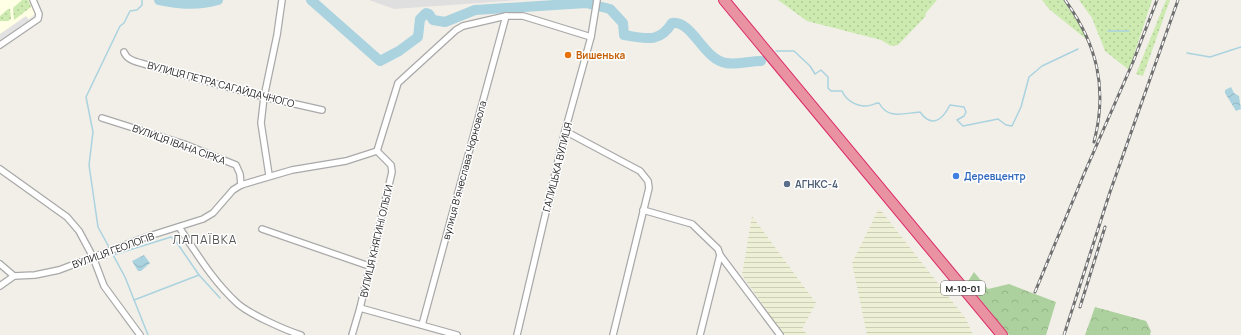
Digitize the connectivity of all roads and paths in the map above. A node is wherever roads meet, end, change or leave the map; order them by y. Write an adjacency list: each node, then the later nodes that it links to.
1 (33, 0): 7 (street)
2 (282, 0): 9 (street)
3 (597, 0): 6 (street, ГАЛИЦЬКА ВУЛИЦЯ)
4 (724, 0): 36 (highway, М-10-01)
5 (506, 16): 6 (street); 13 (street); 27 (street, вулиця Вʼячеслава Чорновола)
6 (591, 37): 12 (street, ГАЛИЦЬКА ВУЛИЦЯ)
7 (0, 46)
8 (124, 52): 9 (street, ВУЛИЦЯ ПЕТРА САГАЙДАЧНОГО)
9 (264, 97): 10 (street, ВУЛИЦЯ ПЕТРА САГАЙДАЧНОГО); 15 (street)
10 (322, 110)
11 (102, 118): 16 (street, ВУЛИЦЯ ІВАНА СІРКА)
12 (565, 131): 17 (street); 32 (street, ГАЛИЦЬКА ВУЛИЦЯ)
13 (377, 152): 15 (street, ВУЛИЦЯ ГЕОЛОГІВ); 23 (street, ВУЛИЦЯ КНЯГИНІ ОЛЬГИ)
14 (0, 168): 21 (street)
15 (269, 175): 16 (street, ВУЛИЦЯ ГЕОЛОГІВ)
16 (241, 185): 18 (street, ВУЛИЦЯ ГЕОЛОГІВ)
17 (643, 210): 20 (street); 33 (street)
18 (179, 227): 21 (street, ВУЛИЦЯ ГЕОЛОГІВ); 29 (street)
19 (262, 228): 23 (street)
20 (720, 255): 34 (street); 35 (street)
21 (93, 257): 24 (street, ВУЛИЦЯ ГЕОЛОГІВ); 28 (street)
22 (0, 264): 24 (street)
23 (369, 266): 26 (street, ВУЛИЦЯ КНЯГИНІ ОЛЬГИ)
24 (14, 276): 25 (street)
25 (0, 286)
26 (360, 308): 27 (street); 30 (street, ВУЛИЦЯ КНЯГИНІ ОЛЬГИ)
27 (422, 325): 31 (street)
28 (140, 335)
29 (301, 335)
30 (352, 335)
31 (457, 335)
32 (517, 335)
33 (613, 335)
34 (700, 335)
35 (780, 335)
36 (1002, 335)

